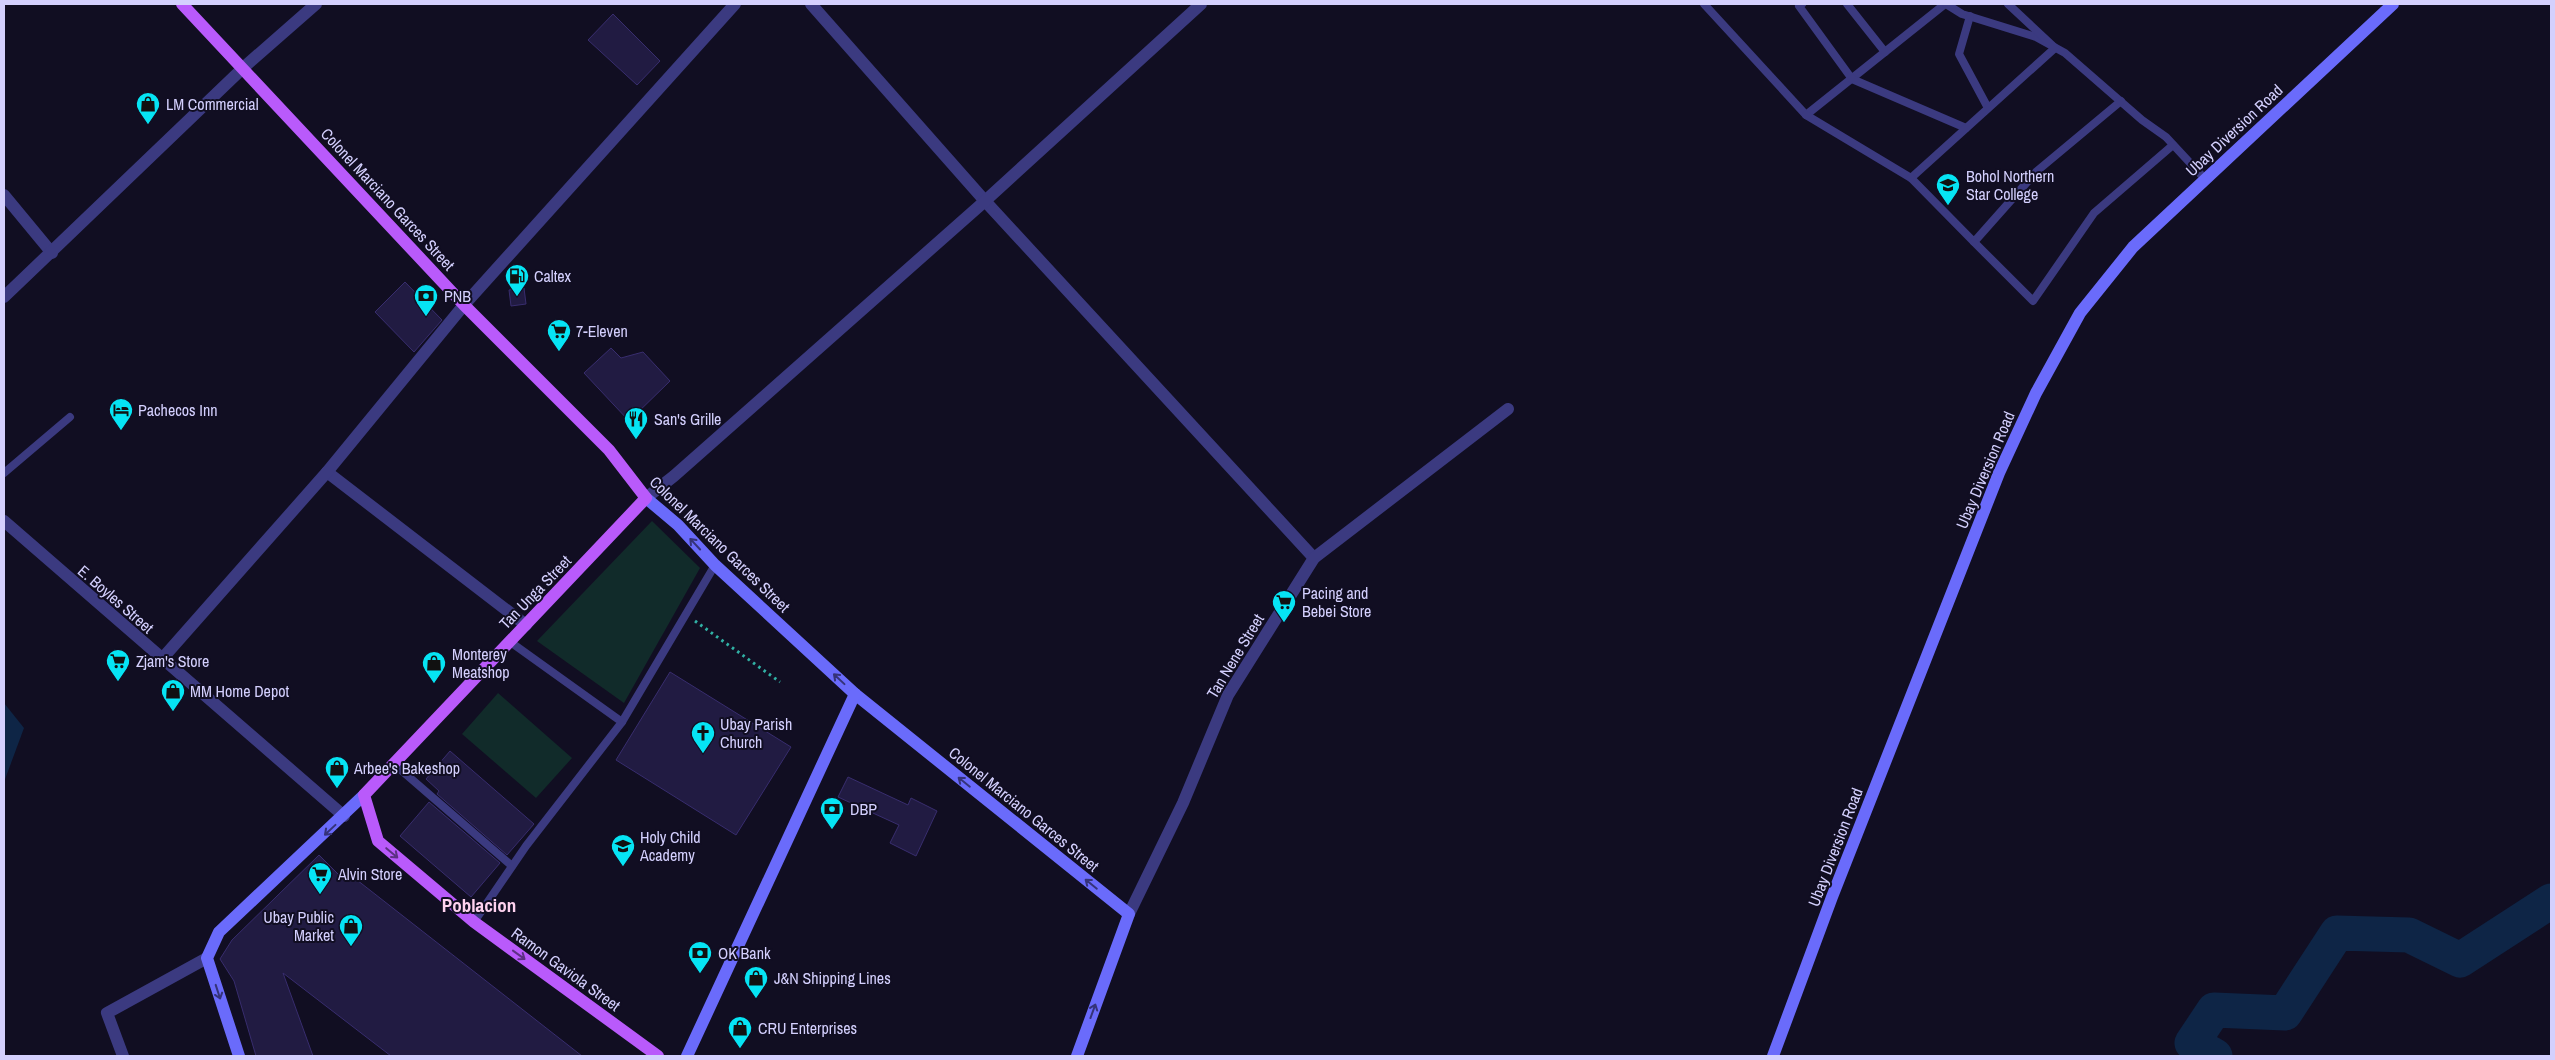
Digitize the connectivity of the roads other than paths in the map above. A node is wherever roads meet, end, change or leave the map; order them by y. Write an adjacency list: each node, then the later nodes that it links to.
1 (182, 4): 15 (main road, Colonel Marciano Garces Street)
2 (316, 4): 15 (street)
3 (735, 4): 29 (street)
4 (811, 4): 25 (street)
5 (1201, 4): 25 (street)
6 (1802, 4): 16 (lane)
7 (1847, 4): 14 (lane)
8 (1946, 4): 12 (lane); 14 (lane)
9 (2008, 4): 13 (lane)
10 (2393, 4): 23 (street, Ubay Diversion Road)
11 (1709, 5): 19 (lane)
12 (1970, 16): 13 (lane); 18 (lane)
13 (2055, 48): 17 (lane); 18 (lane)
14 (1885, 52): 16 (lane)
15 (243, 68): 27 (street); 29 (main road, Colonel Marciano Garces Street)
16 (1852, 79): 19 (lane); 20 (lane)
17 (2120, 101): 21 (lane); 26 (lane)
18 (1988, 108): 20 (lane)
19 (1806, 115): 22 (lane)
20 (1966, 128): 22 (lane)
21 (2173, 145): 23 (lane); 26 (lane)
22 (1911, 178): 26 (lane)
23 (2205, 179): 55 (street, Ubay Diversion Road)
24 (4, 195): 27 (street)
25 (985, 201): 34 (street); 36 (street)
26 (1974, 242)
27 (52, 253): 28 (street)
28 (4, 297)
29 (464, 305): 32 (street); 34 (main road, Colonel Marciano Garces Street)
30 (1508, 409): 36 (street, Tan Nene Street)
31 (70, 416): 33 (lane)
32 (326, 472): 38 (street); 40 (street)
33 (4, 474)
34 (646, 498): 37 (street, Colonel Marciano Garces Street, one-way to 34); 38 (main road, Tan Unga Street)
35 (4, 521): 40 (street, E. Boyles Street)
36 (1314, 558): 47 (street, Tan Nene Street)
37 (715, 565): 41 (street, Colonel Marciano Garces Street, one-way to 37); 42 (lane)
38 (526, 625): 39 (main road, Tan Unga Street)
39 (509, 641): 42 (lane); 43 (main road, Tan Unga Street)
40 (161, 660): 45 (street, E. Boyles Street)
41 (856, 694): 47 (street, Colonel Marciano Garces Street, one-way to 41); 53 (street)
42 (622, 722): 46 (lane)
43 (394, 764): 44 (main road, Tan Unga Street); 46 (lane)
44 (364, 795): 45 (street); 48 (main road, Ramon Gaviola Street, one-way to 48)
45 (344, 816): 49 (street, one-way to 49)
46 (512, 866): 48 (lane)
47 (1129, 914): 54 (street, Tan Nene Street, one-way to 47)
48 (474, 922): 52 (main road, Ramon Gaviola Street, one-way to 52)
49 (207, 958): 50 (street); 51 (street, one-way to 51)
50 (123, 1056)
51 (239, 1056)
52 (658, 1056)
53 (687, 1056)
54 (1077, 1056)
55 (1773, 1056)

